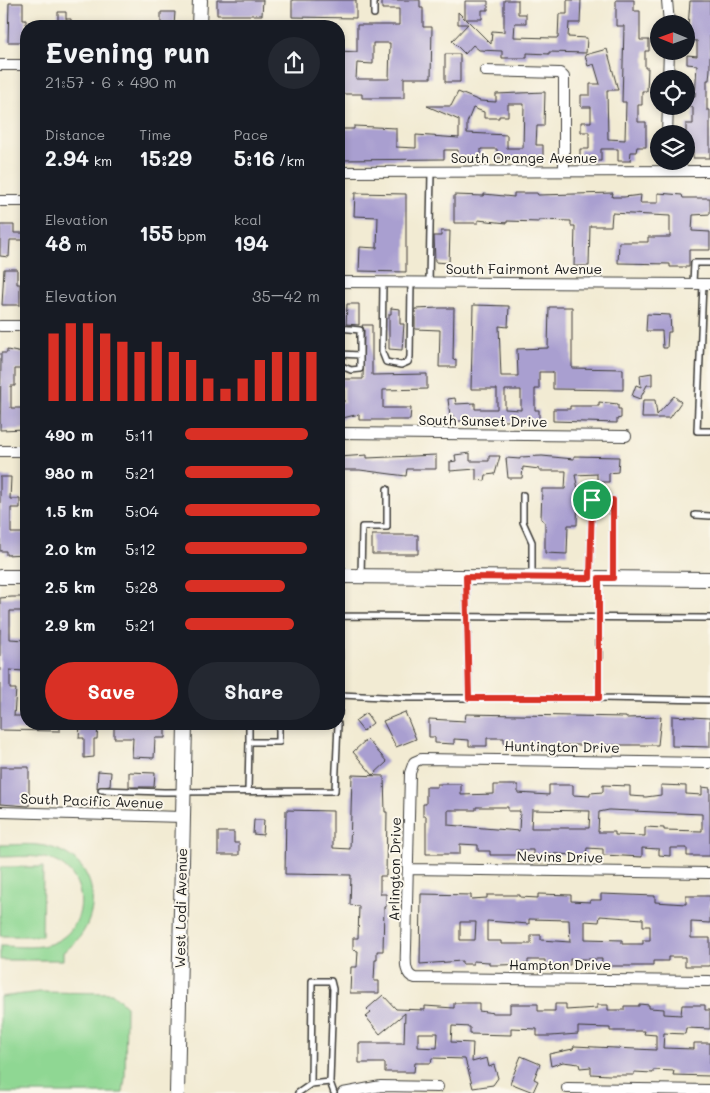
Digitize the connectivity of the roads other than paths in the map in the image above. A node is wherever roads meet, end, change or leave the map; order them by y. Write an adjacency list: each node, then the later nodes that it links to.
1 (200, 0): 6 (main road)
2 (374, 0): 4 (lane)
3 (667, 0): 5 (street)
4 (374, 14)
5 (668, 15)
6 (199, 20)
7 (0, 64): 8 (street)
8 (20, 65)
9 (485, 71): 12 (street)
10 (650, 167): 12 (street, South Orange Avenue)
11 (695, 169): 13 (street, South Orange Avenue)
12 (564, 171): 15 (street, South Orange Avenue)
13 (710, 171)
14 (345, 172): 15 (street, South Orange Avenue)
15 (431, 172): 22 (lane)
16 (0, 201): 17 (street)
17 (20, 201)
18 (710, 263): 23 (lane)
19 (345, 282): 20 (street, South Fairmont Avenue)
20 (383, 283): 21 (street, South Fairmont Avenue); 21 (lane)
21 (411, 284): 22 (street, South Fairmont Avenue)
22 (429, 284): 23 (street, South Fairmont Avenue)
23 (702, 284): 30 (lane)
24 (0, 326): 25 (street)
25 (20, 326)
26 (345, 329): 28 (lane)
27 (345, 354): 28 (lane)
28 (360, 355): 29 (lane)
29 (345, 368)
30 (710, 431)
31 (345, 433): 32 (street, South Sunset Drive)
32 (626, 436)
33 (0, 451): 34 (street)
34 (20, 452)
35 (387, 489): 40 (lane)
36 (523, 495): 44 (lane)
37 (694, 515): 38 (lane)
38 (710, 516)
39 (345, 576): 40 (main road)
40 (361, 576): 43 (main road)
41 (0, 577): 42 (main road)
42 (20, 577)
43 (466, 577): 44 (main road); 48 (lane)
44 (532, 578): 45 (main road)
45 (600, 578): 45 (lane); 46 (main road); 49 (lane)
46 (710, 579)
47 (345, 616): 48 (lane)
48 (469, 617): 49 (lane); 52 (lane)
49 (599, 618): 50 (lane); 53 (lane)
50 (710, 618)
51 (345, 695): 52 (lane)
52 (469, 698): 53 (lane)
53 (599, 698): 54 (lane)
54 (710, 700)
55 (186, 730): 63 (main road, West Lodi Avenue)
56 (249, 730): 59 (lane)
57 (279, 730): 59 (lane)
58 (338, 730): 64 (lane)
59 (249, 742): 64 (lane)
60 (414, 762): 61 (street, Huntington Drive); 67 (street, Arlington Drive)
61 (710, 763)
62 (101, 790): 63 (lane)
63 (184, 791): 64 (lane); 66 (main road, West Lodi Avenue)
64 (248, 791)
65 (0, 812): 66 (street, South Pacific Avenue)
66 (183, 817): 76 (main road, West Lodi Avenue)
67 (409, 869): 68 (street, Nevins Drive); 69 (street, Arlington Drive)
68 (710, 873)
69 (411, 977): 70 (street, Hampton Drive)
70 (710, 980)
71 (330, 1082): 72 (lane); 72 (lane); 78 (lane)
72 (311, 1084): 77 (lane)
73 (438, 1087): 79 (street)
74 (567, 1088): 75 (street)
75 (710, 1090)
76 (178, 1093)
77 (298, 1093)
78 (334, 1093)
79 (343, 1093)

